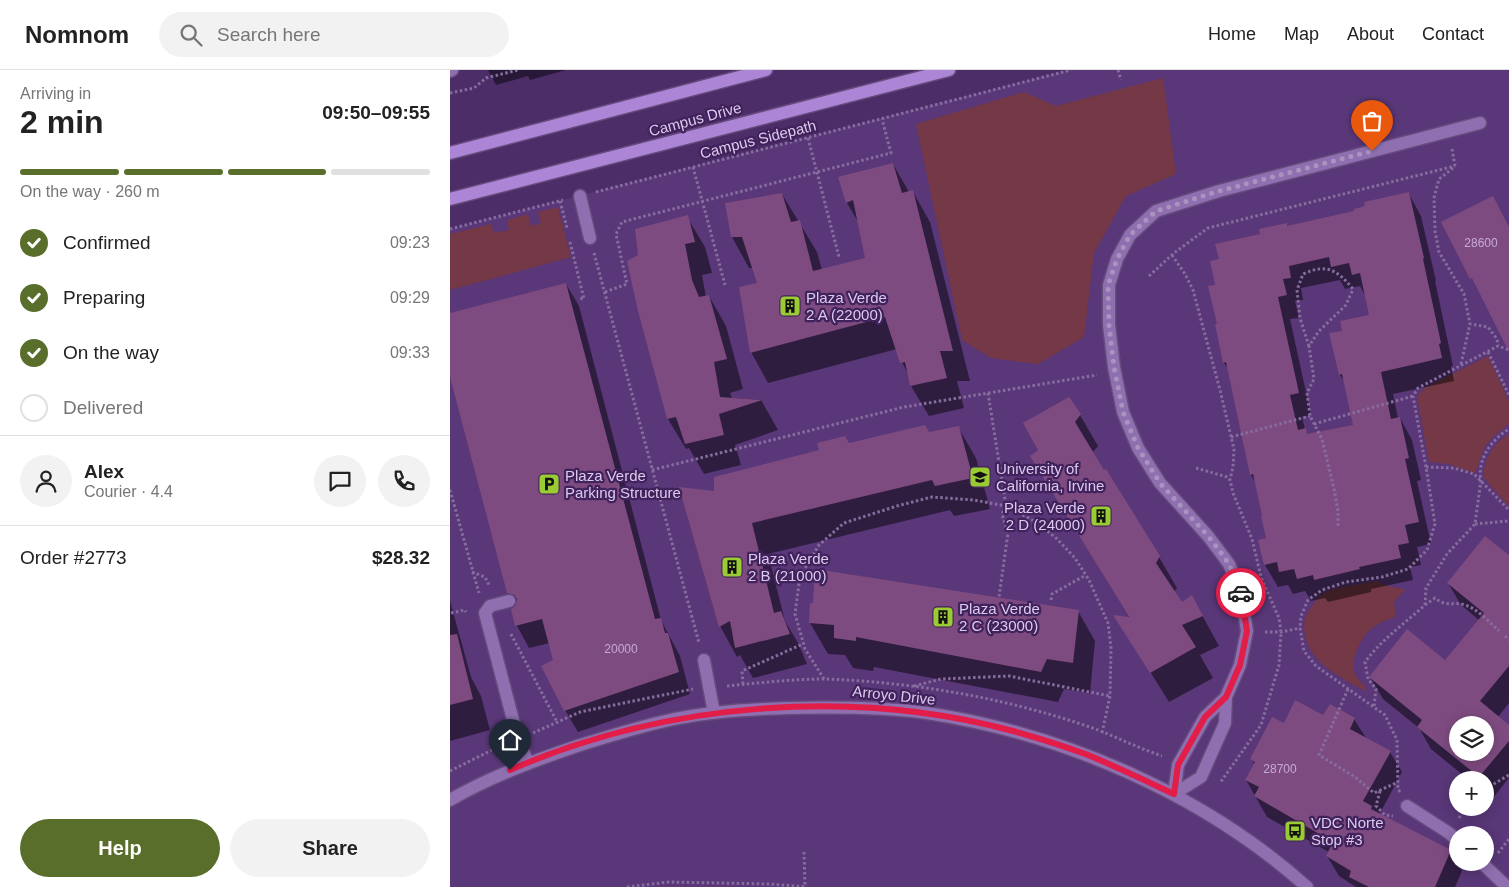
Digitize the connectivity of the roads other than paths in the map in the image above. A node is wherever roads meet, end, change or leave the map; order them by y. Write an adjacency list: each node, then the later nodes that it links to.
1 (766, 70): 4 (main road, Campus Drive)
2 (949, 70): 6 (main road, Campus Drive)
3 (1480, 123): 10 (street)
4 (450, 153)
5 (580, 196): 7 (street)
6 (450, 199)
7 (590, 238)
8 (503, 602): 12 (street)
9 (704, 660): 11 (street)
10 (1226, 697): 13 (street); 13 (street)
11 (714, 713): 12 (street, Arroyo Drive); 13 (street, Arroyo Drive)
12 (528, 762): 14 (street, Arroyo Drive)
13 (1174, 794): 18 (street, Arroyo Drive)
14 (450, 800)
15 (1407, 806): 16 (street)
16 (1449, 833)
17 (1491, 871): 19 (street)
18 (1307, 887)
19 (1507, 887)

